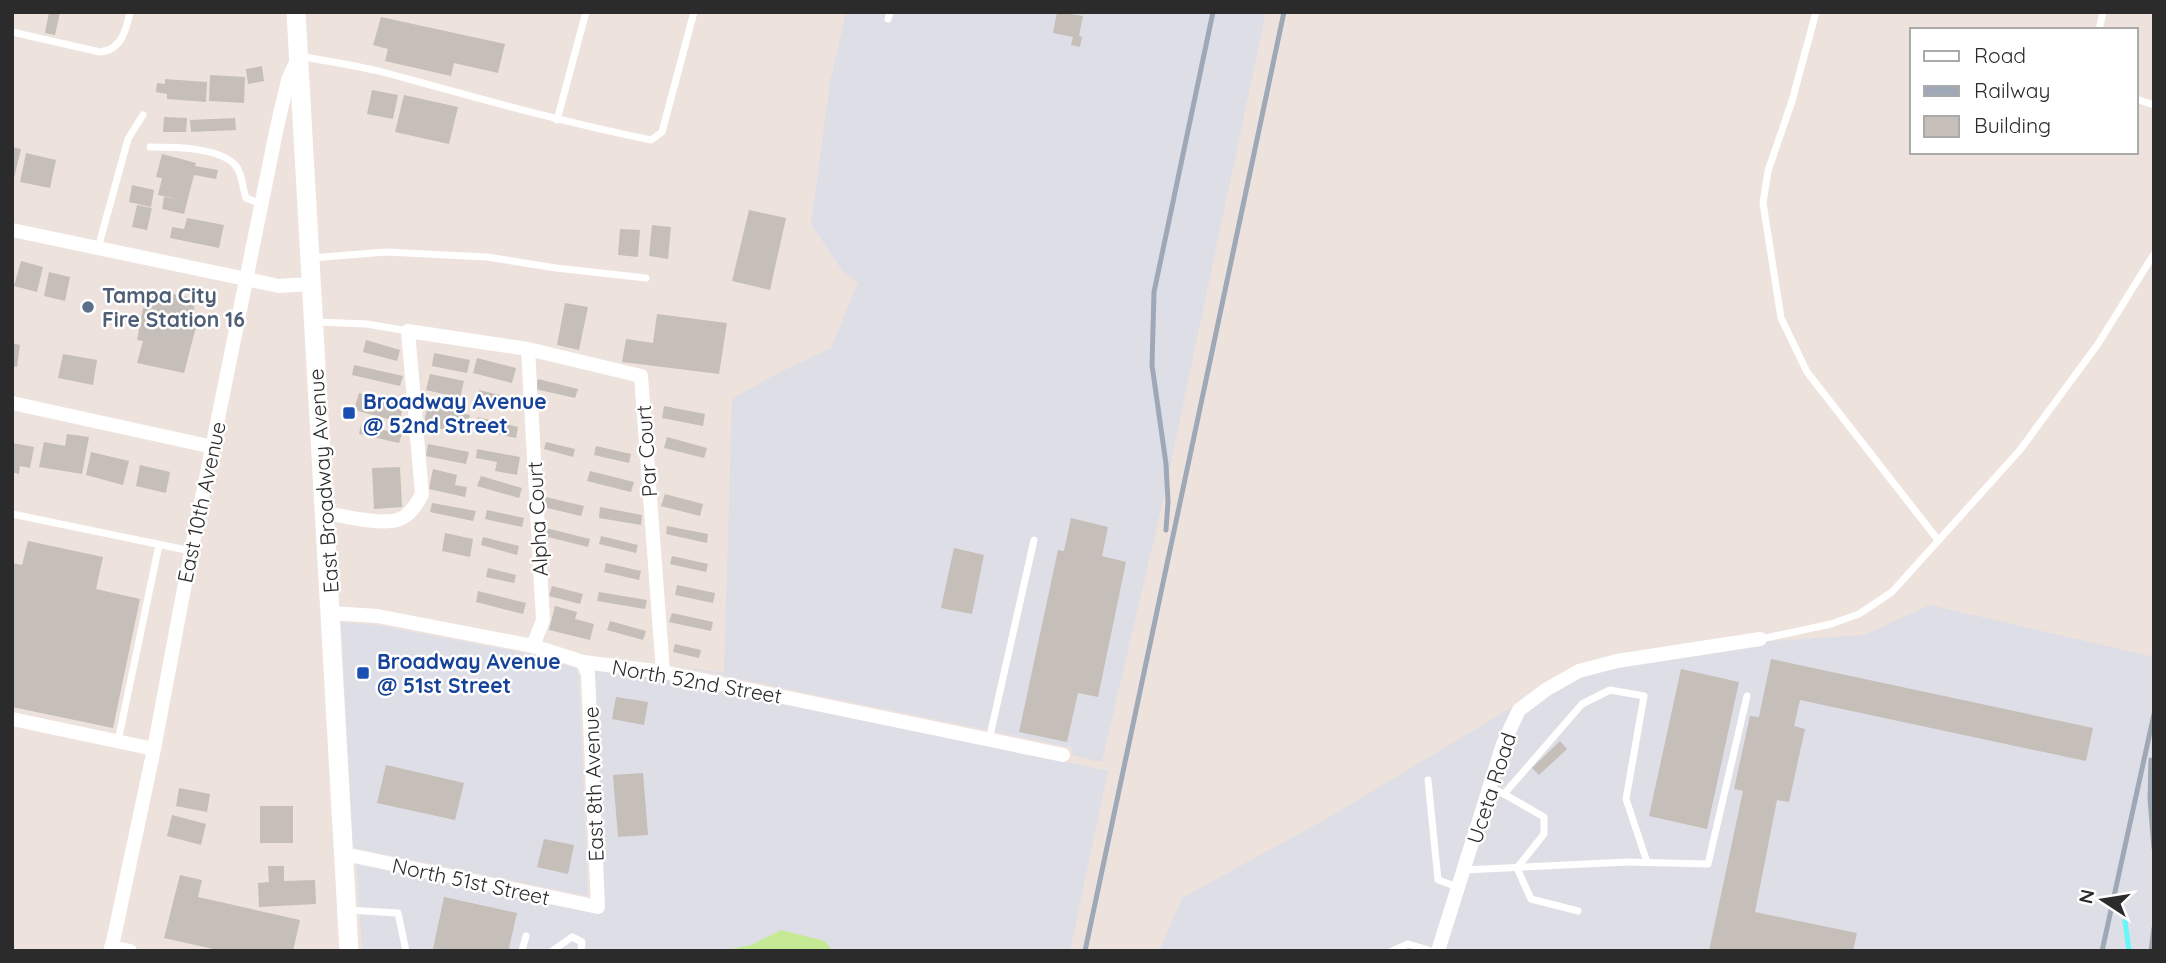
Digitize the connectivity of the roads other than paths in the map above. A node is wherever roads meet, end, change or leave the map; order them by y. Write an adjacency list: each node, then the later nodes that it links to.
1 (130, 12): 6 (lane)
2 (296, 12): 7 (street, East Broadway Avenue)
3 (586, 12): 9 (lane)
4 (694, 12): 9 (lane)
5 (1816, 12): 27 (lane)
6 (12, 32)
7 (300, 56): 9 (lane); 11 (street, East 10th Avenue); 15 (street, East Broadway Avenue)
8 (143, 115): 13 (lane)
9 (557, 120)
10 (150, 147): 11 (lane)
11 (261, 205): 17 (street, East 10th Avenue)
12 (12, 230): 13 (street)
13 (98, 248): 17 (street)
14 (2154, 254): 27 (lane)
15 (310, 258): 16 (lane); 18 (street, East Broadway Avenue)
16 (646, 278)
17 (247, 280): 18 (street); 23 (street, East 10th Avenue)
18 (311, 284): 19 (street, East Broadway Avenue)
19 (313, 322): 20 (lane); 24 (street, East Broadway Avenue)
20 (408, 331): 21 (street, Par Court); 24 (street)
21 (528, 349): 32 (street, Alpha Court); 34 (street, Par Court)
22 (12, 403): 23 (street)
23 (213, 447): 29 (street, East 10th Avenue)
24 (325, 513): 30 (street, East Broadway Avenue)
25 (12, 514): 28 (lane)
26 (1034, 540): 37 (lane)
27 (1938, 540): 31 (lane)
28 (159, 545): 29 (lane); 38 (lane)
29 (191, 551): 39 (street, East 10th Avenue)
30 (332, 613): 32 (street, North 52nd Street); 44 (street, East Broadway Avenue)
31 (1760, 639): 42 (street, Uceta Road)
32 (533, 646): 33 (street, North 52nd Street)
33 (583, 662): 34 (street, North 52nd Street); 49 (street, East 8th Avenue)
34 (663, 672): 37 (street, North 52nd Street)
35 (1747, 696): 45 (lane)
36 (12, 719): 38 (street)
37 (989, 740): 40 (street, North 52nd Street)
38 (118, 741): 39 (street)
39 (153, 748): 53 (street, East 10th Avenue)
40 (1063, 755)
41 (1428, 780): 48 (lane)
42 (1489, 788): 43 (lane); 47 (street, Uceta Road)
43 (1504, 794): 45 (lane); 46 (lane)
44 (344, 854): 49 (street, North 51st Street); 50 (street, East Broadway Avenue)
45 (1647, 862): 46 (lane)
46 (1517, 868): 47 (lane); 51 (lane)
47 (1464, 870): 48 (street, Uceta Road)
48 (1458, 887): 62 (street, Uceta Road)
49 (598, 907)
50 (347, 910): 55 (street, East Broadway Avenue); 56 (lane)
51 (1578, 911)
52 (526, 936): 57 (lane)
53 (111, 949): 54 (street)
54 (130, 951)
55 (349, 951)
56 (406, 951)
57 (522, 951)
58 (552, 951): 59 (lane)
59 (581, 951)
60 (1392, 951): 61 (lane)
61 (1432, 951)
62 (1438, 951)

